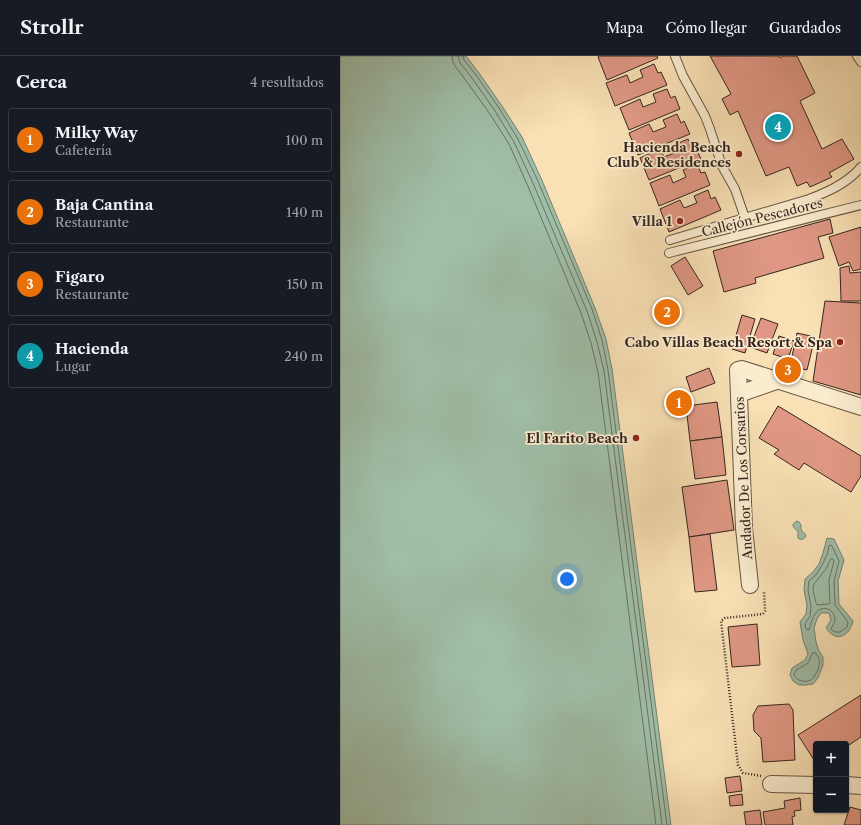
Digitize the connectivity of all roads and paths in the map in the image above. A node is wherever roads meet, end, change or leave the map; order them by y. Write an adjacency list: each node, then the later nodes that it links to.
1 (675, 56): 6 (lane)
2 (857, 56): 3 (lane)
3 (861, 62)
4 (861, 167): 6 (lane)
5 (861, 205): 8 (lane, Callejón Pescadores)
6 (745, 218): 7 (lane)
7 (670, 240)
8 (669, 253)
9 (778, 380): 10 (street); 10 (street, Andador De Los Corsarios); 11 (street)
10 (739, 394): 12 (street, Andador De Los Corsarios)
11 (861, 407)
12 (750, 586): 13 (path)
13 (771, 784): 14 (street)
14 (813, 785)
15 (849, 785): 16 (street)
16 (861, 786)

